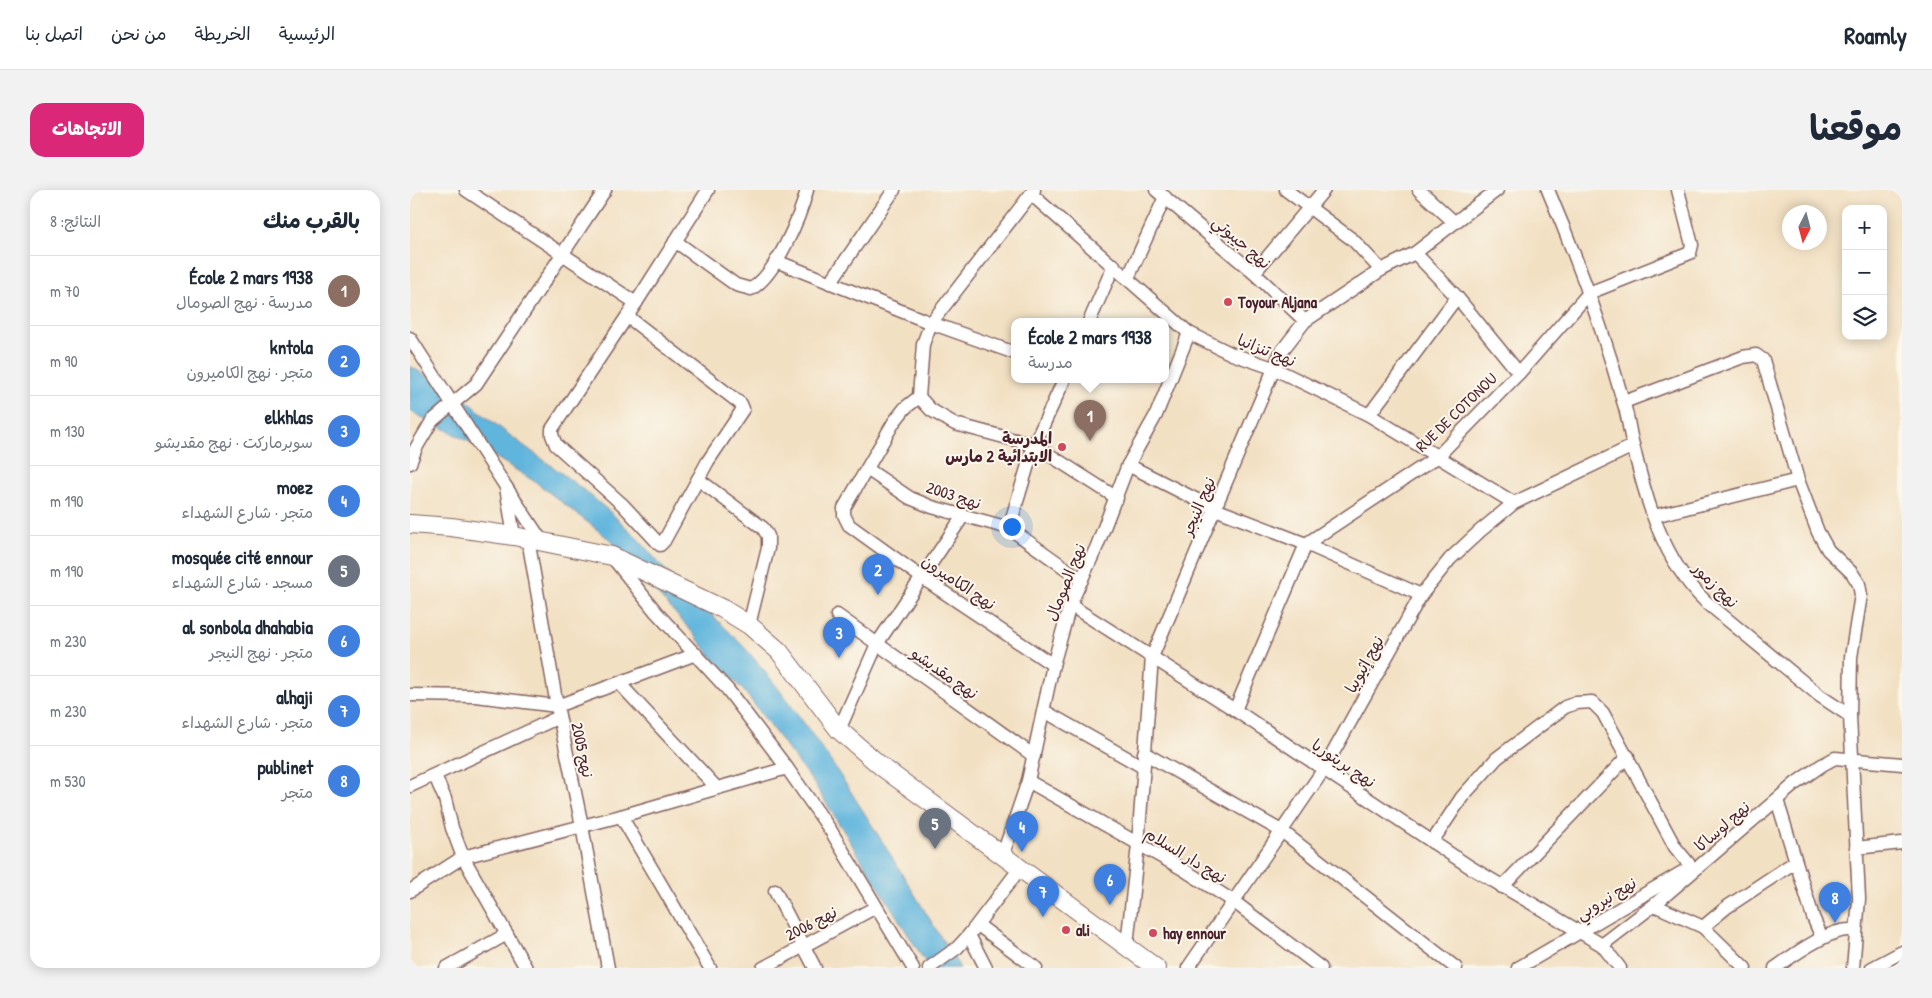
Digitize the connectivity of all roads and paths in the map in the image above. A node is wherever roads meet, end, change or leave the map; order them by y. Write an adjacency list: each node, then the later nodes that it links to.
1 (466, 190): 18 (street)
2 (604, 190): 18 (street)
3 (708, 190): 16 (street)
4 (807, 190): 19 (street)
5 (894, 190): 24 (street)
6 (1286, 190): 14 (street)
7 (1324, 190): 14 (street)
8 (1419, 190): 15 (street)
9 (1497, 190): 15 (street, نهج النيجر)
10 (1548, 190): 25 (street, نهج زمور)
11 (1678, 190): 25 (street, RUE DE COTONOU)
12 (1032, 192): 20 (street, نهج تنزانيا); 31 (street)
13 (1160, 194): 22 (street, نهج جيبوتي); 23 (street)
14 (1310, 207): 21 (street); 22 (street)
15 (1454, 222): 17 (street, نهج النيجر)
16 (675, 241): 19 (street); 27 (street)
17 (1415, 253): 21 (street, نهج النيجر); 26 (street)
18 (563, 254): 27 (street); 42 (street)
19 (776, 262): 24 (street)
20 (1114, 265): 23 (street, نهج تنزانيا); 29 (street)
21 (1381, 270): 30 (street, نهج النيجر)
22 (1254, 273): 30 (street, نهج جيبوتي)
23 (1128, 278): 32 (street, نهج تنزانيا)
24 (830, 283): 31 (street)
25 (1589, 293): 36 (street, RUE DE COTONOU); 41 (street, نهج زمور)
26 (1457, 297): 36 (street); 43 (street)
27 (636, 303): 28 (street)
28 (628, 317): 50 (street); 50 (street)
29 (1091, 318)
30 (1305, 321): 35 (street, نهج النيجر)
31 (931, 323): 34 (street); 40 (street)
32 (1189, 333): 35 (street, نهج تنزانيا); 39 (street, نهج الصومال)
33 (410, 338): 42 (street)
34 (1011, 352)
35 (1273, 368): 43 (street, نهج تنزانيا); 55 (street, نهج النيجر)
36 (1519, 373): 46 (street, RUE DE COTONOU)
37 (1063, 383): 44 (street)
38 (1169, 383): 48 (street, نهج الصومال)
39 (1169, 383)
40 (919, 397): 44 (street); 49 (street)
41 (1624, 402): 45 (street, نهج زمور); 51 (street)
42 (454, 404): 47 (street); 52 (street)
43 (1369, 415): 46 (street, نهج تنزانيا)
44 (1034, 445): 53 (street); 59 (street)
45 (1633, 446): 54 (street, نهج إثيوبيا); 57 (street, نهج زمور)
46 (1437, 457): 54 (street, نهج تنزانيا); 61 (street, RUE DE COTONOU)
47 (410, 463)
48 (1128, 465): 53 (street, نهج الصومال); 55 (street)
49 (867, 469): 56 (street, نهج 2003); 63 (street, نهج الكاميرون)
50 (698, 479): 68 (street)
51 (1798, 480): 57 (street); 78 (street)
52 (506, 487): 60 (street, نهج 2005); 60 (street)
53 (1117, 498): 64 (street, نهج الصومال)
54 (1514, 504): 65 (street, نهج إثيوبيا)
55 (1215, 509): 61 (street); 71 (street, نهج النيجر)
56 (963, 516): 59 (street, نهج 2003); 63 (street)
57 (1654, 516): 78 (street, نهج زمور)
58 (410, 524): 60 (main road)
59 (1009, 528): 64 (street, نهج 2003)
60 (528, 538): 62 (main road); 77 (street, نهج 2005)
61 (1306, 544): 65 (street); 75 (street)
62 (612, 556): 68 (main road); 70 (street)
63 (921, 577): 69 (street); 72 (street, نهج الكاميرون)
64 (1082, 580): 66 (street, نهج الصومال)
65 (1421, 595): 87 (street, نهج إثيوبيا)
66 (1070, 605): 71 (street, نهج بريتوريا); 72 (street, نهج الصومال)
67 (837, 615): 69 (street, نهج مقديشو)
68 (749, 625): 79 (main road)
69 (877, 644): 79 (street); 81 (street, نهج مقديشو)
70 (696, 654): 73 (street); 86 (street)
71 (1152, 657): 75 (street, نهج بريتوريا); 80 (street, نهج النيجر)
72 (1053, 665): 76 (street, نهج الصومال)
73 (620, 684): 77 (street); 91 (street)
74 (410, 695): 77 (street)
75 (1235, 710): 87 (street, نهج بريتوريا)
76 (1044, 711): 81 (street, نهج الصومال); 85 (street)
77 (558, 712): 88 (street); 94 (street, نهج 2005)
78 (1850, 716): 83 (street)
79 (839, 730): 100 (main road)
80 (1144, 753): 85 (street, نهج النيجر); 95 (street)
81 (1034, 756): 89 (street, نهج الصومال)
82 (1628, 756): 96 (street); 104 (street); 105 (street)
83 (1852, 758): 84 (street, نهج لوساكا); 92 (street, نهج لوساكا); 99 (street)
84 (1902, 764)
85 (1143, 767): 98 (street, نهج النيجر)
86 (786, 768): 91 (street); 110 (street)
87 (1324, 769): 95 (street, نهج إثيوبيا); 96 (street, نهج بريتوريا)
88 (435, 776): 90 (street); 101 (street)
89 (1028, 781): 98 (street, نهج دار السلام); 100 (street, نهج الصومال)
90 (410, 786)
91 (716, 787): 93 (street)
92 (1777, 800): 102 (street); 104 (street, نهج لوساكا)
93 (621, 816): 94 (street); 124 (street)
94 (582, 826): 101 (street); 123 (street, نهج 2005)
95 (1283, 832): 108 (street, نهج إثيوبيا); 134 (street)
96 (1432, 842): 105 (street, نهج بريتوريا)
97 (1902, 843): 99 (street)
98 (1138, 845): 108 (street, نهج دار السلام); 118 (street, نهج النيجر)
99 (1856, 848): 113 (street)
100 (1003, 854): 103 (main road)
101 (462, 857): 106 (street); 115 (street)
102 (1795, 862): 111 (street); 116 (street)
103 (1021, 867): 112 (street); 118 (main road)
104 (1693, 868): 109 (street, نهج لوساكا); 114 (street, نهج نيروبي)
105 (1502, 887): 114 (street, نهج بريتوريا)
106 (410, 891)
107 (775, 891): 117 (street)
108 (1233, 901): 132 (street, نهج إثيوبيا); 133 (street, نهج دار السلام)
109 (1654, 905): 111 (street); 119 (street, نهج لوساكا)
110 (876, 907): 117 (street, نهج 2006); 127 (street)
111 (1703, 927): 137 (street)
112 (974, 930): 128 (street); 129 (street); 130 (street)
113 (1855, 931): 116 (street); 139 (street)
114 (1580, 932): 119 (street, نهج بريتوريا); 135 (street, نهج نيروبي)
115 (508, 934): 121 (street); 122 (street)
116 (1822, 938): 138 (street)
117 (802, 945): 125 (street, نهج 2006); 126 (street)
118 (1127, 945): 131 (main road)
119 (1602, 945): 136 (street)
120 (1902, 952): 140 (street)
121 (446, 968)
122 (526, 968)
123 (608, 968)
124 (710, 968)
125 (763, 968)
126 (815, 968)
127 (913, 968)
128 (929, 968)
129 (986, 968)
130 (1036, 968)
131 (1156, 968)
132 (1188, 968)
133 (1321, 968)
134 (1456, 968)
135 (1518, 968)
136 (1620, 968)
137 (1745, 968)
138 (1776, 968)
139 (1854, 968)
140 (1872, 968)

